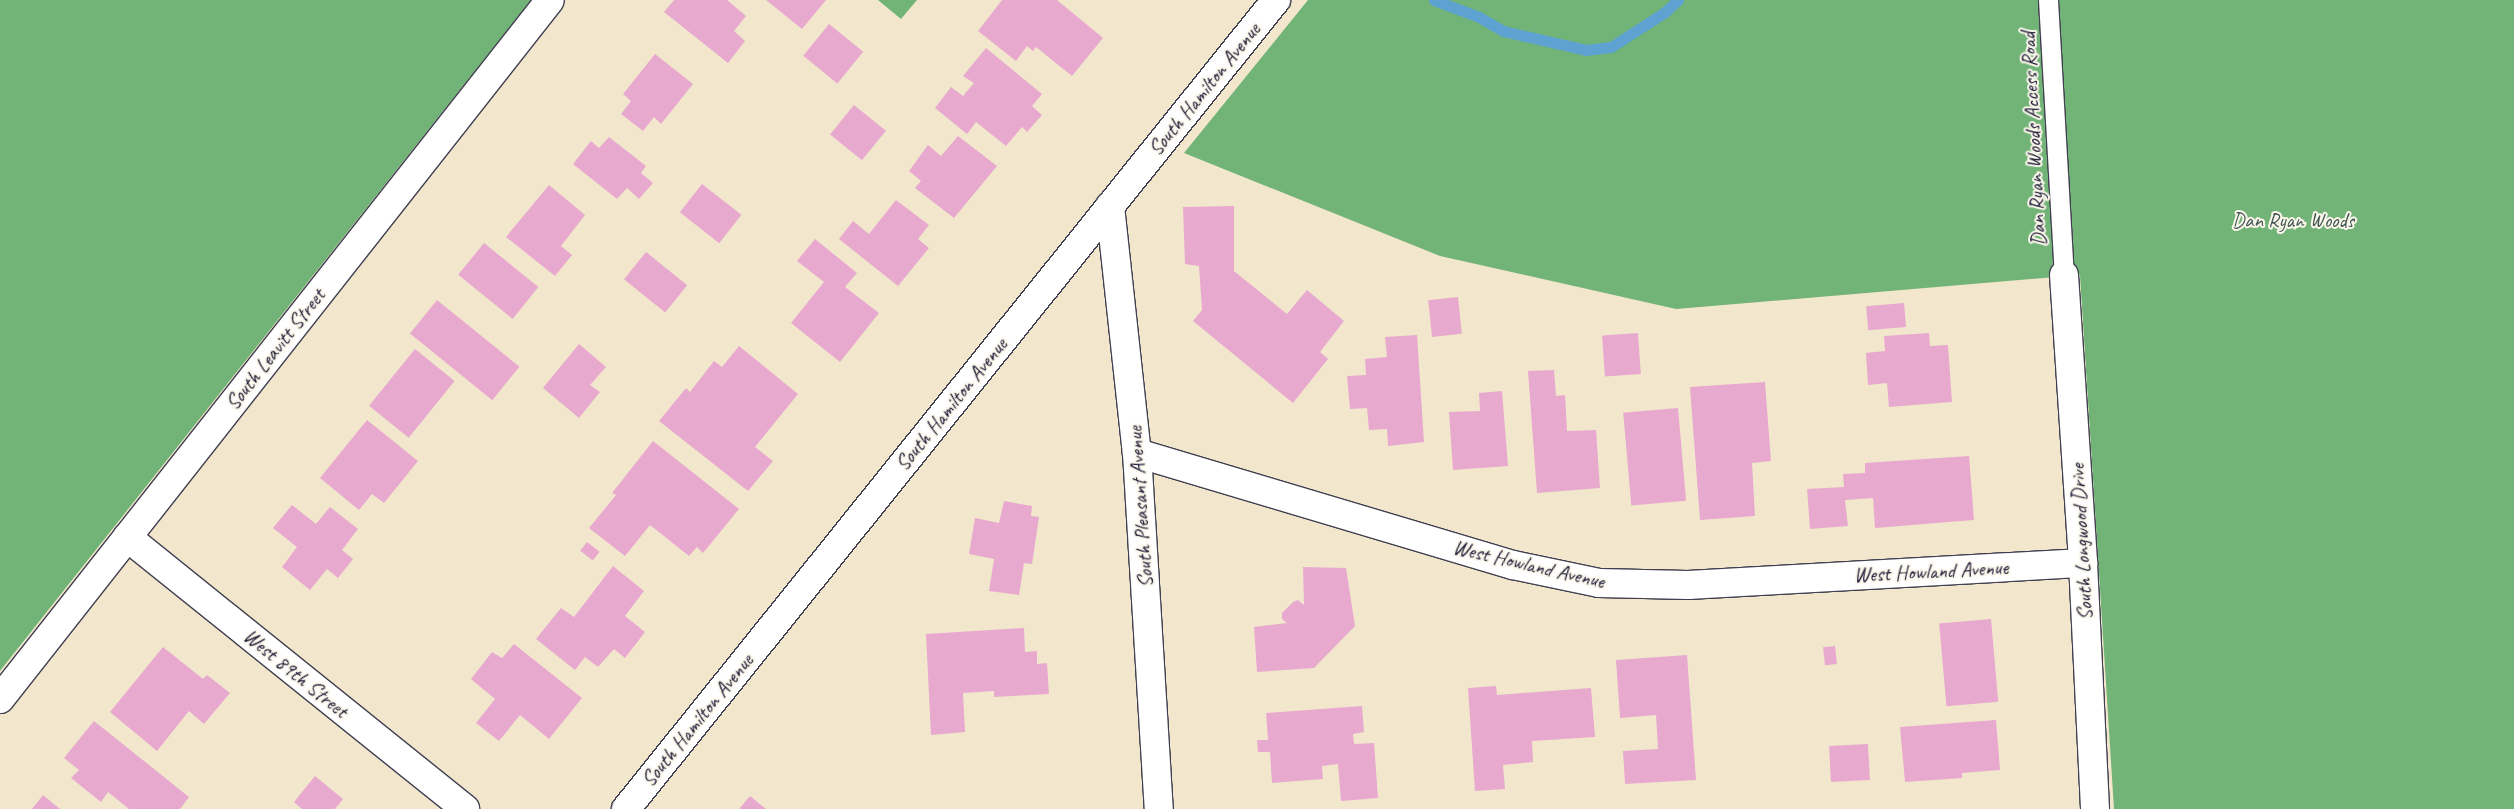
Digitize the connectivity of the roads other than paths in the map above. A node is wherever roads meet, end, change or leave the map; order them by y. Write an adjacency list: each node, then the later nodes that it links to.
1 (550, 0): 7 (street, South Leavitt Street)
2 (1276, 0): 4 (street, South Hamilton Avenue)
3 (2048, 0): 5 (lane, Dan Ryan Woods Access Road)
4 (1110, 206): 6 (street, South Pleasant Avenue); 11 (street, South Hamilton Avenue)
5 (2064, 275): 8 (street, South Longwood Drive)
6 (1137, 453): 8 (street, West Howland Avenue); 12 (street, South Pleasant Avenue)
7 (127, 538): 9 (street, South Leavitt Street); 10 (street, West 89th Street)
8 (2083, 563): 13 (street, South Longwood Drive)
9 (0, 699)
10 (465, 809)
11 (626, 809)
12 (1159, 809)
13 (2095, 809)

